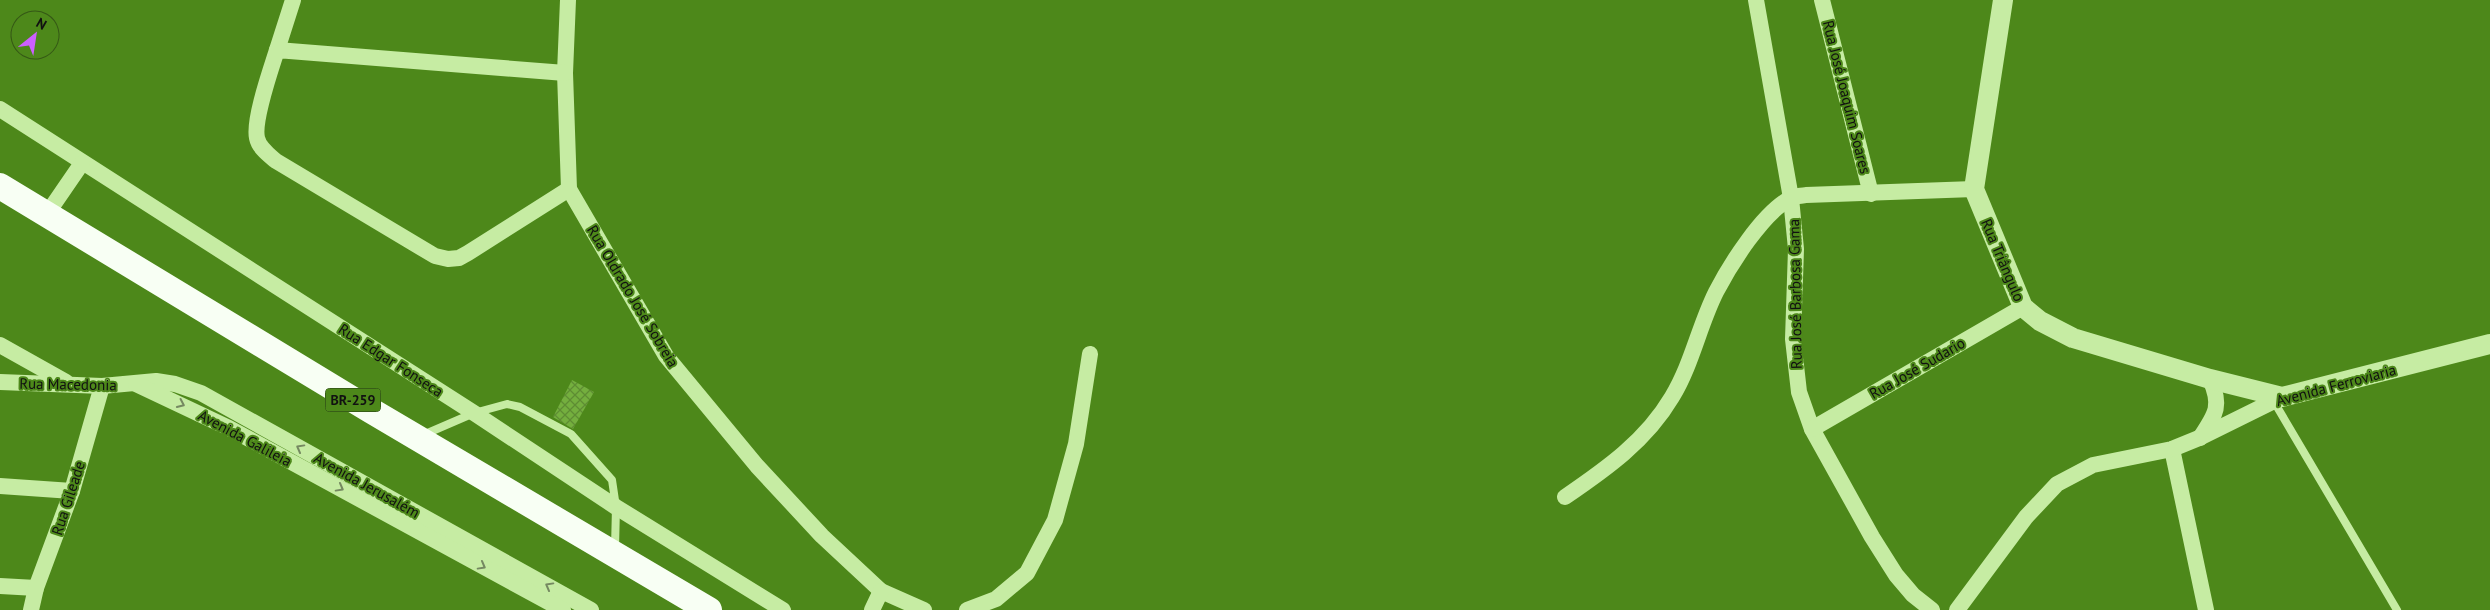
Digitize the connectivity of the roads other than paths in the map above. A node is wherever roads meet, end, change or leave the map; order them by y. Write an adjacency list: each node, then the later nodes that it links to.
1 (293, 0): 6 (street)
2 (568, 0): 7 (street, Rua Oldrado José Sobreia)
3 (1756, 0): 14 (street, Rua José Barbosa Gama)
4 (1822, 0): 13 (street, Rua José Joaquim Soares)
5 (2004, 0): 12 (street)
6 (277, 50): 7 (street); 11 (street)
7 (565, 73): 11 (street, Rua Oldrado José Sobreia)
8 (0, 110): 9 (street, Rua Edgar Fonseca)
9 (82, 162): 15 (street); 26 (street, Rua Edgar Fonseca)
10 (0, 186): 15 (highway, BR-259)
11 (569, 189): 38 (street, Rua Oldrado José Sobreia)
12 (1974, 189): 13 (street); 16 (street, Rua Triângulo)
13 (1871, 194): 14 (street)
14 (1792, 198): 27 (street, Rua José Barbosa Gama); 33 (street)
15 (47, 214): 28 (highway, BR-259)
16 (2023, 307): 20 (street, Rua Triângulo); 27 (street, Rua José Sudario)
17 (2490, 344): 25 (street, Avenida Ferroviaria)
18 (0, 345): 23 (street)
19 (1090, 354): 46 (street)
20 (2210, 378): 25 (street, Rua Triângulo); 29 (street)
21 (0, 382): 23 (street, Rua Macedonia)
22 (136, 384): 24 (street, Rua Macedonia); 40 (street, Avenida Galileia, one-way to 40); 41 (street, Avenida Jerusalém, one-way to 22)
23 (70, 385): 24 (street, Rua Macedonia)
24 (102, 386): 32 (street, Rua Gileade)
25 (2275, 397): 29 (street, Avenida Ferroviaria); 50 (lane)
26 (474, 413): 28 (lane); 34 (street, Rua Edgar Fonseca); 34 (lane)
27 (1812, 429): 47 (street, Rua José Barbosa Gama)
28 (419, 437): 35 (highway, BR-259)
29 (2199, 438): 30 (street, Avenida Ferroviaria)
30 (2172, 449): 48 (street, Avenida Ferroviaria); 49 (street)
31 (0, 486): 32 (street)
32 (72, 491): 37 (street, Rua Gileade)
33 (1565, 497)
34 (616, 507): 35 (lane); 43 (street, Rua Edgar Fonseca)
35 (615, 554): 42 (highway, BR-259)
36 (0, 586): 37 (street)
37 (36, 588): 39 (street, Rua Gileade)
38 (881, 591): 44 (street); 45 (street, Rua Oldrado José Sobreia)
39 (31, 610)
40 (563, 610)
41 (591, 610)
42 (709, 610)
43 (783, 610)
44 (872, 610)
45 (920, 610)
46 (968, 610)
47 (1932, 610)
48 (1958, 610)
49 (2206, 610)
50 (2397, 610)

